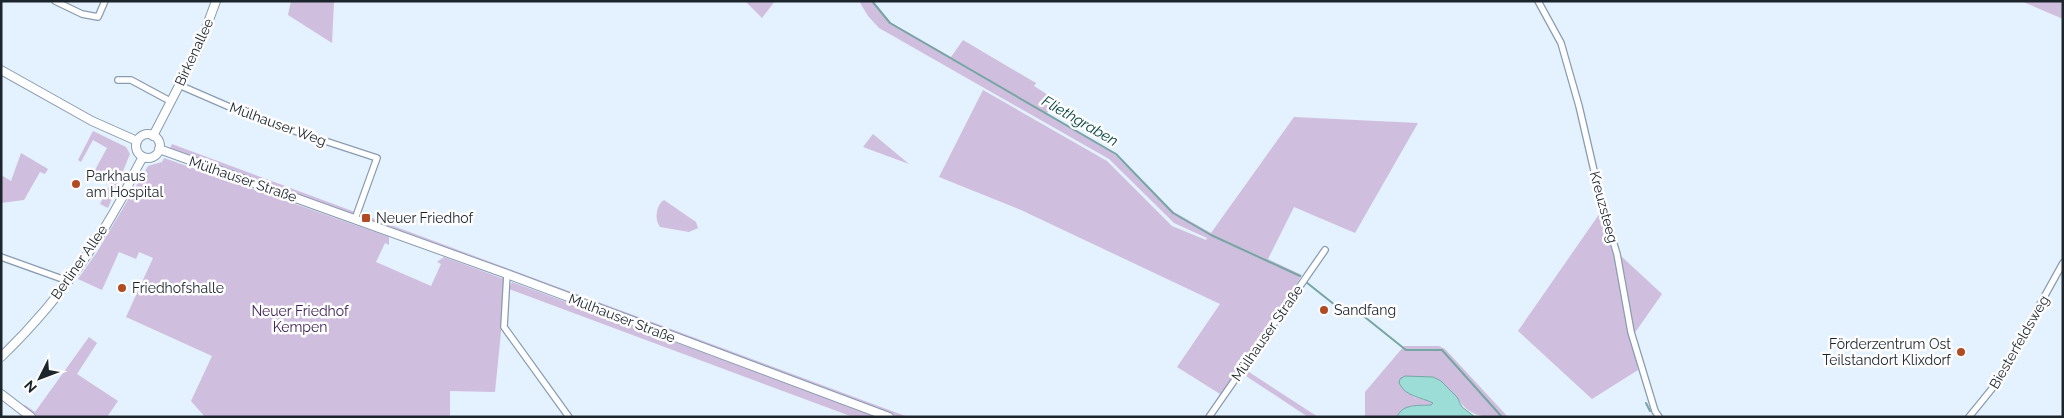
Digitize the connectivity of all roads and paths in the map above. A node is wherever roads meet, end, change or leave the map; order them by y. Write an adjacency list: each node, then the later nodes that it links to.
1 (54, 1): 2 (street)
2 (105, 1)
3 (216, 1): 7 (street, Birkenallee)
4 (1538, 1): 25 (street, Kreuzsteeg)
5 (1, 70): 10 (street)
6 (118, 80): 8 (street, Birkenallee)
7 (179, 85): 8 (street, Birkenallee); 13 (street, Mülhauser Weg)
8 (170, 101): 9 (street, Birkenallee)
9 (153, 136): 10 (street); 11 (street)
10 (137, 142): 12 (street)
11 (159, 149): 12 (street); 13 (street, Mülhauser Straße)
12 (142, 156): 18 (street, Berliner Allee)
13 (355, 219): 17 (street, Mülhauser Straße)
14 (1325, 250): 24 (street, Mülhauser Straße)
15 (1, 257): 18 (street)
16 (2063, 263): 26 (street, Biesterfeldsweg)
17 (508, 274): 22 (street); 23 (street, Mülhauser Straße)
18 (68, 281): 19 (street, Berliner Allee)
19 (1, 357)
20 (1, 394): 21 (street)
21 (31, 417)
22 (569, 417)
23 (889, 417)
24 (1209, 417)
25 (1659, 417)
26 (1969, 417)

